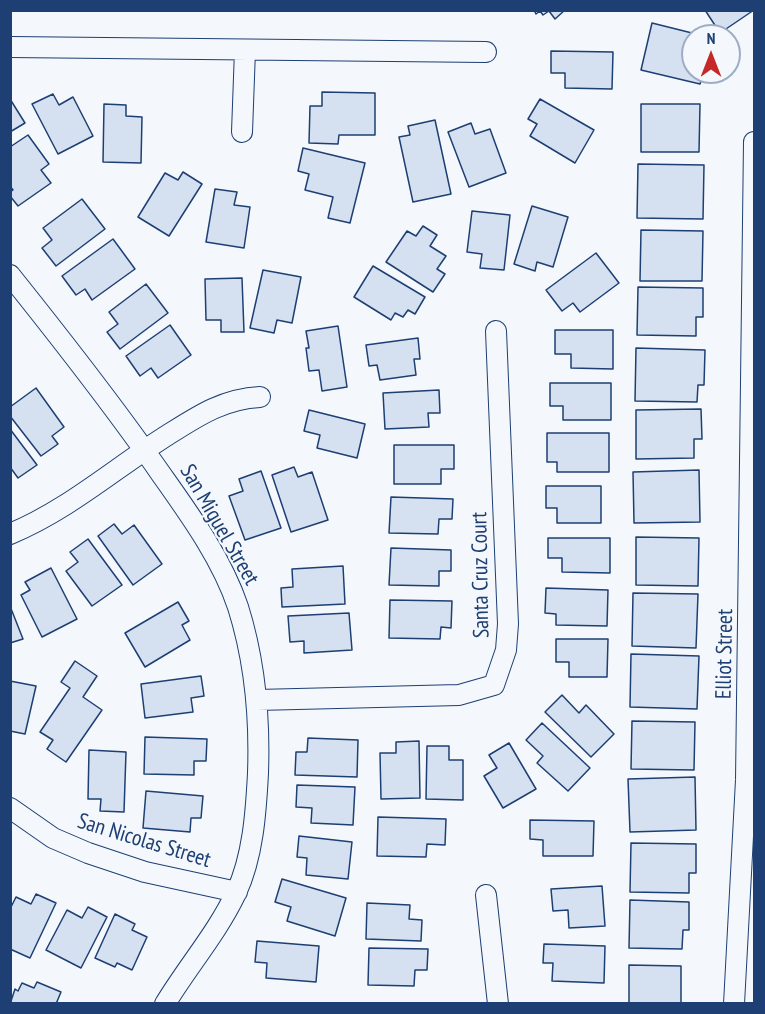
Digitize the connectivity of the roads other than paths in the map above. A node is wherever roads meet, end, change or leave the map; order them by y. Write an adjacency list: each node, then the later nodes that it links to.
1 (10, 47): 2 (street)
2 (245, 50): 3 (street); 4 (street)
3 (486, 52)
4 (242, 132)
5 (754, 142): 7 (street, Elliot Street)
6 (10, 275): 10 (street, San Miguel Street)
7 (754, 304): 12 (street, Elliot Street)
8 (496, 331): 13 (street, Santa Cruz Court)
9 (260, 397): 10 (street)
10 (145, 450): 11 (street); 13 (street, San Miguel Street)
11 (10, 534)
12 (752, 568): 14 (street, Elliot Street)
13 (257, 700): 16 (street, San Miguel Street)
14 (750, 780): 20 (street, Elliot Street)
15 (10, 808): 16 (street, San Nicolas Street)
16 (237, 892): 18 (street, San Miguel Street)
17 (486, 895): 19 (street)
18 (165, 1004)
19 (498, 1004)
20 (734, 1004)

